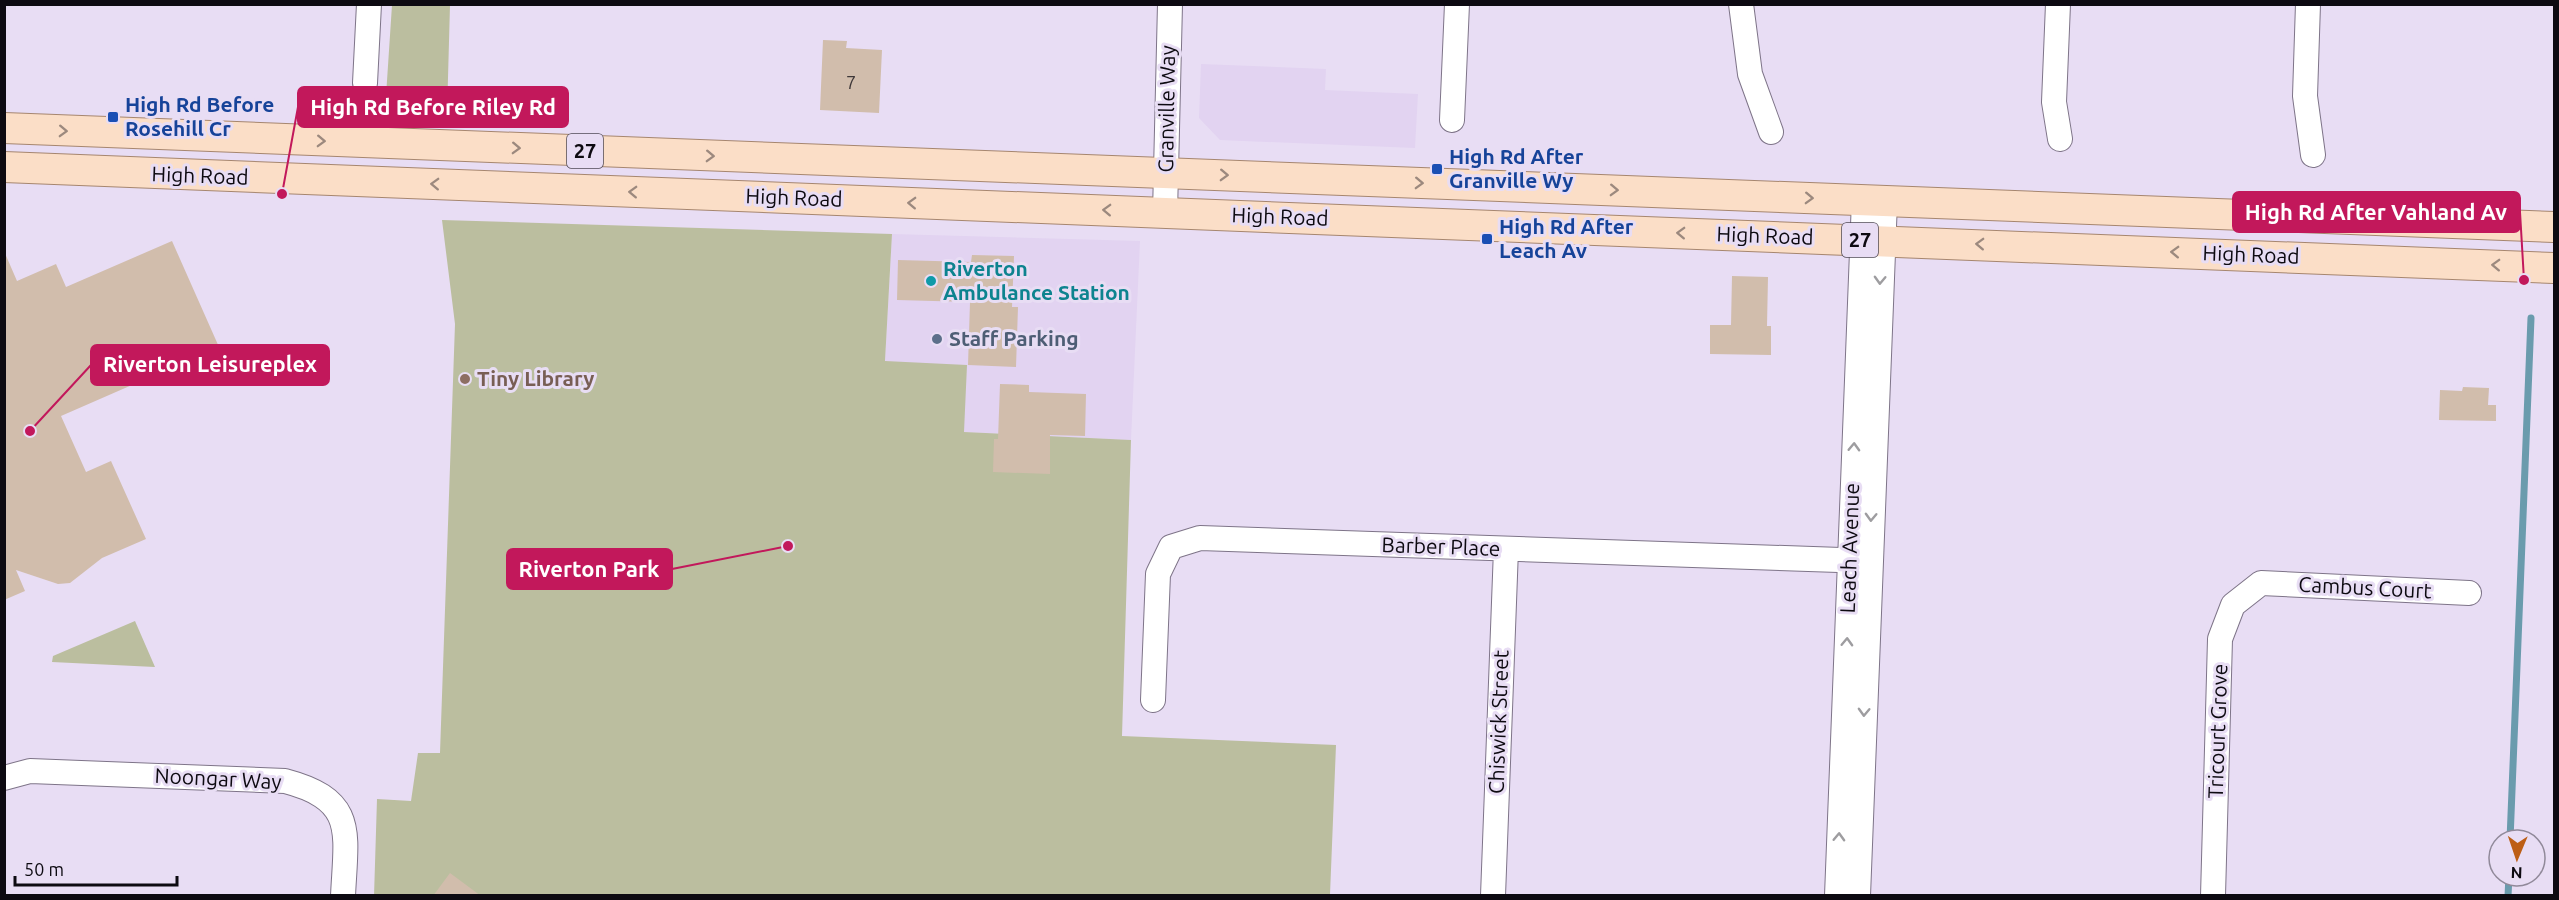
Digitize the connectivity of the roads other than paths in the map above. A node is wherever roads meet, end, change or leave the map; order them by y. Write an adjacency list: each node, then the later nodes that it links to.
1 (369, 4): 7 (street)
2 (1170, 4): 14 (street, Granville Way)
3 (1457, 4): 8 (street)
4 (1741, 4): 10 (street)
5 (2058, 4): 11 (street)
6 (2308, 4): 12 (street)
7 (365, 83)
8 (1452, 120)
9 (4, 128): 14 (main road, High Road / 27, one-way to 14)
10 (1771, 132)
11 (2060, 139)
12 (2313, 155)
13 (4, 167): 16 (main road, High Road / 27, one-way to 13)
14 (1166, 173): 15 (main road, High Road / 27, one-way to 15); 16 (street, Granville Way)
15 (1874, 201): 17 (main road, High Road / 27); 18 (street, Leach Avenue)
16 (1165, 213): 18 (main road, High Road / 27, one-way to 16)
17 (2554, 227)
18 (1872, 240): 19 (main road, High Road / 27, one-way to 18); 21 (street, Leach Avenue)
19 (2554, 268)
20 (1506, 549): 21 (street, Barber Place); 24 (street, Barber Place); 27 (street, Chiswick Street)
21 (1859, 561): 28 (street, Leach Avenue, one-way to 21); 29 (street, Leach Avenue, one-way to 29)
22 (2261, 583): 23 (street, Cambus Court); 30 (street, Tricourt Grove)
23 (2469, 593)
24 (1154, 700)
25 (4, 778): 26 (street, Noongar Way)
26 (344, 896)
27 (1492, 896)
28 (1837, 896)
29 (1858, 896)
30 (2213, 896)

